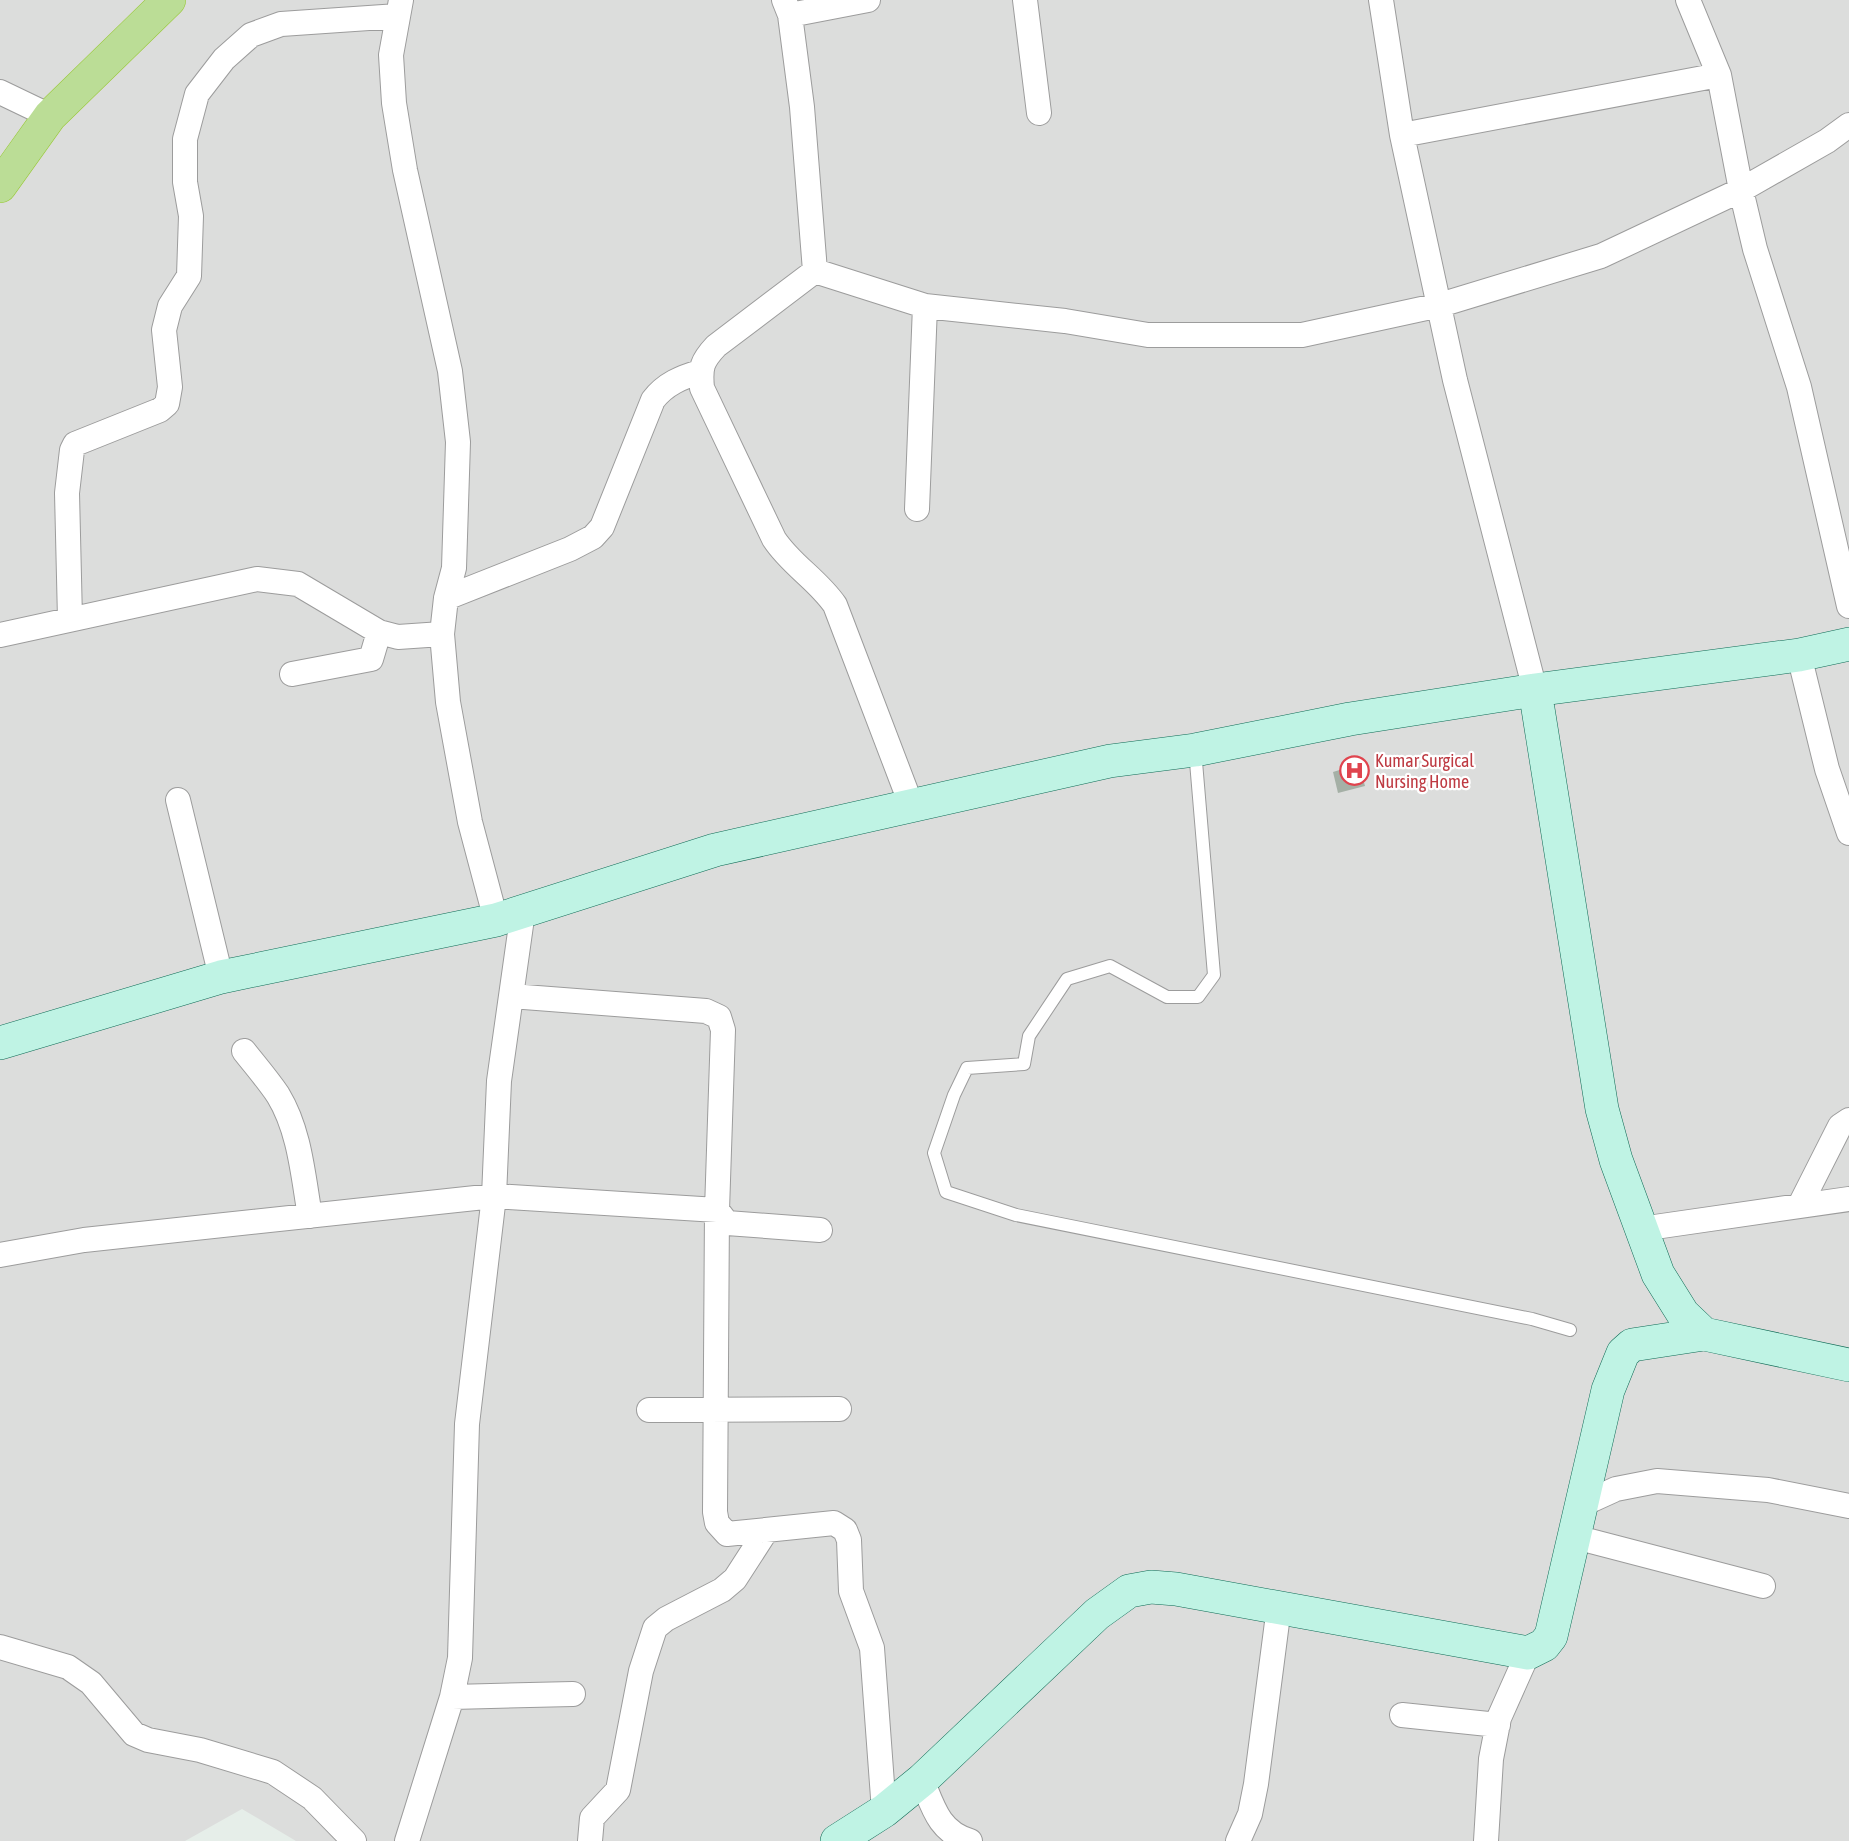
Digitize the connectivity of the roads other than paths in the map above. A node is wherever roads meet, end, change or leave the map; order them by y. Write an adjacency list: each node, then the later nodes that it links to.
1 (169, 0): 11 (highway)
2 (868, 0): 7 (street)
3 (1025, 0): 10 (street)
4 (1381, 0): 13 (street)
5 (1689, 0): 8 (street)
6 (399, 8): 21 (street); 23 (street)
7 (787, 8): 16 (street)
8 (1719, 75): 13 (street); 15 (street)
9 (0, 92): 11 (street)
10 (1039, 113)
11 (50, 116): 14 (highway)
12 (1849, 125): 15 (street)
13 (1402, 135): 17 (street)
14 (0, 186)
15 (1741, 190): 17 (street); 22 (street)
16 (815, 271): 18 (street); 19 (street)
17 (1440, 305): 18 (street); 30 (street)
18 (925, 306): 20 (street)
19 (700, 372): 21 (street); 33 (street)
20 (917, 509)
21 (447, 598): 25 (street)
22 (1849, 606)
23 (70, 619): 24 (street); 26 (street)
24 (379, 632): 25 (street); 29 (street)
25 (442, 634): 35 (street)
26 (0, 635)
27 (1849, 644): 28 (street)
28 (1799, 655): 30 (street); 34 (street)
29 (292, 674)
30 (1535, 690): 31 (street); 46 (street)
31 (1195, 750): 33 (street); 49 (lane)
32 (178, 800): 36 (street)
33 (912, 807): 35 (street)
34 (1849, 833)
35 (509, 916): 36 (street); 37 (street)
36 (220, 977): 38 (street)
37 (511, 996): 41 (street); 44 (street)
38 (0, 1043)
39 (244, 1050): 45 (street)
40 (1849, 1120): 43 (street)
41 (494, 1196): 44 (street); 45 (street); 64 (street)
42 (1849, 1198): 43 (street)
43 (1800, 1205): 46 (street)
44 (717, 1210): 47 (street); 52 (street)
45 (310, 1216): 48 (street)
46 (1641, 1229): 50 (street)
47 (820, 1230)
48 (0, 1255)
49 (1570, 1330)
50 (1704, 1334): 51 (street); 55 (street)
51 (1849, 1365)
52 (716, 1409): 53 (street); 54 (street); 57 (street)
53 (839, 1409)
54 (649, 1410)
55 (1583, 1504): 56 (street); 58 (street)
56 (1849, 1506)
57 (766, 1531): 68 (street); 71 (street)
58 (1575, 1537): 59 (street); 62 (street)
59 (1763, 1586)
60 (1279, 1607): 62 (street); 67 (street); 74 (street)
61 (0, 1647): 69 (street)
62 (1528, 1653): 66 (street)
63 (573, 1694): 64 (street)
64 (452, 1696): 70 (street)
65 (1402, 1715): 66 (street)
66 (1498, 1725): 75 (street)
67 (922, 1780): 68 (street); 73 (street)
68 (884, 1811): 72 (street)
69 (354, 1841)
70 (407, 1841)
71 (590, 1841)
72 (837, 1841)
73 (970, 1841)
74 (1238, 1841)
75 (1486, 1841)

